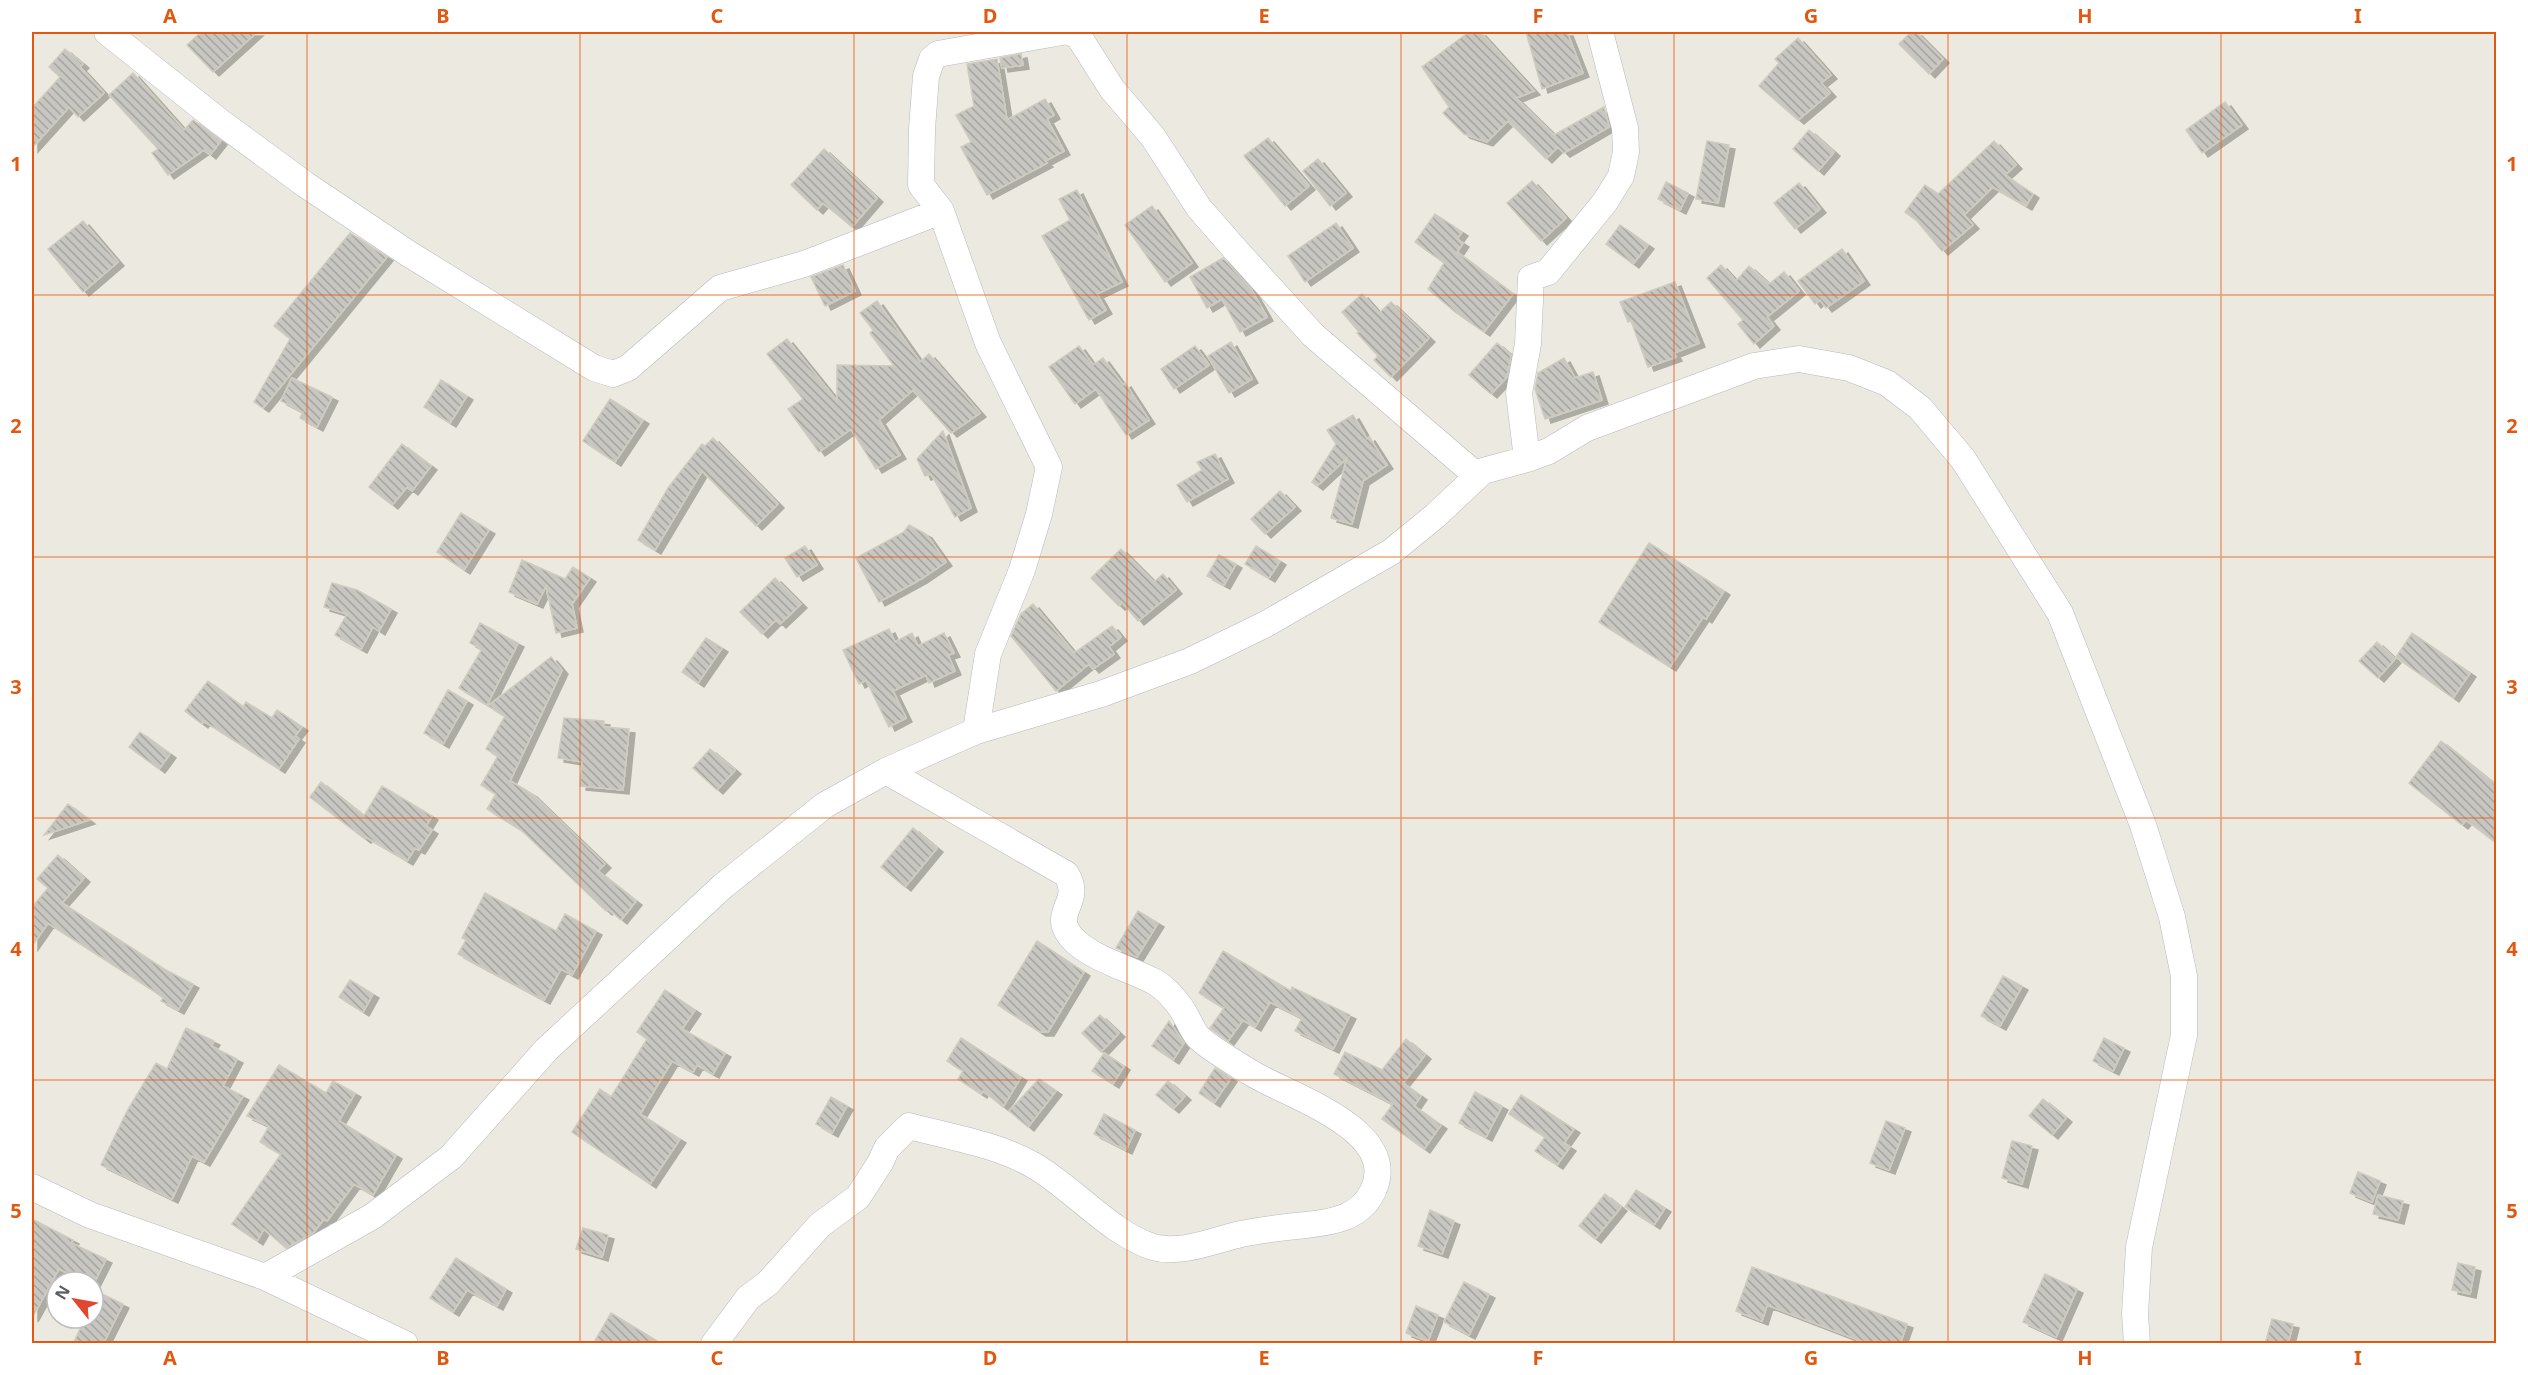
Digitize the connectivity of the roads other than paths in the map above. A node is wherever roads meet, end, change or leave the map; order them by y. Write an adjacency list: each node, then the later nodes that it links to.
1 (107, 32): 5 (street)
2 (1062, 32): 5 (street)
3 (1070, 32): 7 (street)
4 (1600, 32): 6 (street)
5 (941, 211): 8 (street)
6 (1527, 459): 7 (street); 14 (street)
7 (1476, 476): 8 (street)
8 (976, 731): 9 (street)
9 (886, 771): 11 (street); 13 (street)
10 (32, 1187): 11 (street)
11 (265, 1277): 12 (street)
12 (405, 1344)
13 (714, 1344)
14 (2137, 1344)

